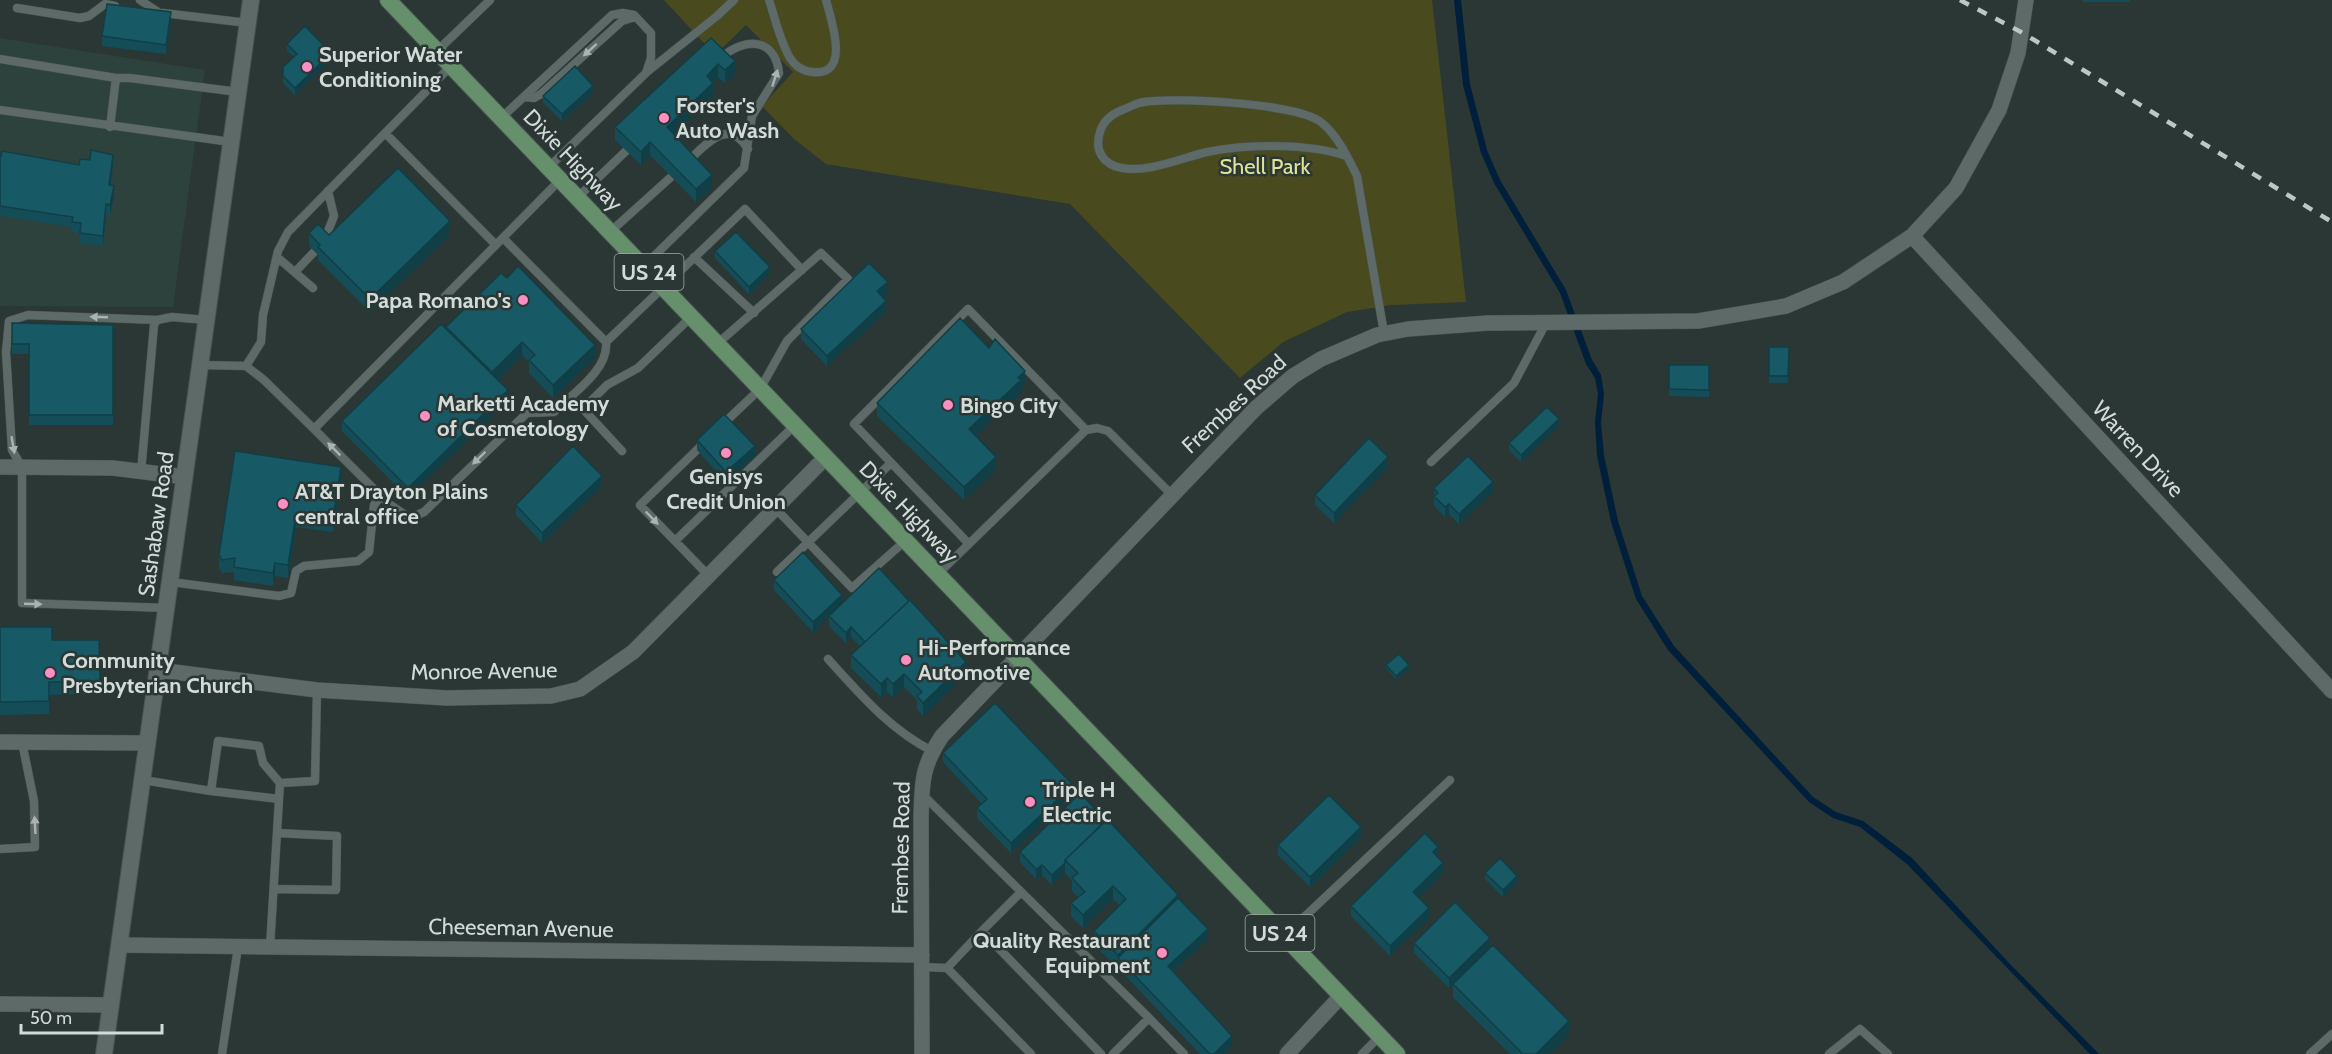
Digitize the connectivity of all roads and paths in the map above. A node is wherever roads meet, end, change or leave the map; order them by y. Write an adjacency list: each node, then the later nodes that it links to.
1 (140, 0): 12 (lane)
2 (251, 0): 13 (street, Sashabaw Road)
3 (388, 0): 14 (main road, Dixie Highway / US 24)
4 (490, 0): 14 (lane)
5 (734, 0): 18 (lane)
6 (769, 0): 7 (lane)
7 (826, 0)
8 (2026, 0): 35 (street, Frembes Road)
9 (126, 7): 10 (lane)
10 (17, 8)
11 (136, 9): 12 (lane)
12 (158, 12): 13 (lane)
13 (248, 23): 20 (street, Sashabaw Road)
14 (437, 51): 17 (main road, Dixie Highway / US 24)
15 (0, 59): 19 (lane)
16 (720, 59): 26 (lane, one-way to 16)
17 (451, 66): 22 (main road, Dixie Highway / US 24); 24 (lane)
18 (646, 73): 22 (lane); 30 (lane)
19 (116, 78): 20 (lane); 23 (lane)
20 (238, 93): 25 (street, Sashabaw Road)
21 (0, 110): 23 (lane)
22 (501, 118): 30 (main road, Dixie Highway / US 24)
23 (110, 127): 25 (lane)
24 (385, 133): 32 (lane); 38 (lane)
25 (231, 142): 50 (street, Sashabaw Road)
26 (748, 149): 29 (lane); 42 (lane)
27 (627, 150): 33 (lane)
28 (1346, 156): 28 (lane); 52 (lane)
29 (687, 162)
30 (555, 173): 33 (main road, Dixie Highway / US 24); 36 (lane)
31 (672, 177): 34 (lane)
32 (328, 191): 37 (lane); 40 (lane)
33 (577, 198): 34 (main road, Dixie Highway / US 24)
34 (610, 232): 42 (main road, Dixie Highway / US 24)
35 (1912, 236): 51 (street, Frembes Road); 88 (street, Warren Drive)
36 (503, 238): 38 (lane); 53 (lane)
37 (323, 242)
38 (496, 245): 59 (lane)
39 (315, 252): 44 (lane)
40 (277, 257): 44 (lane); 56 (lane)
41 (694, 257): 43 (lane); 46 (lane); 47 (lane)
42 (643, 267): 46 (main road, Dixie Highway / US 24)
43 (802, 270): 47 (lane); 57 (lane)
44 (295, 272): 45 (lane)
45 (313, 288)
46 (664, 288): 48 (main road, Dixie Highway / US 24); 53 (lane)
47 (754, 313): 54 (lane)
48 (691, 317): 54 (main road, Dixie Highway / US 24); 63 (lane)
49 (157, 320): 50 (lane); 68 (lane, one-way to 68); 69 (lane)
50 (207, 320): 55 (street, Sashabaw Road)
51 (1547, 322): 52 (street, Frembes Road); 65 (lane)
52 (1384, 333): 72 (street, Frembes Road)
53 (606, 342): 73 (lane, one-way to 73)
54 (717, 344): 57 (main road, Dixie Highway / US 24)
55 (201, 365): 56 (lane); 70 (street, Sashabaw Road)
56 (246, 366): 59 (lane)
57 (760, 388): 58 (main road, Dixie Highway / US 24); 60 (lane)
58 (795, 425): 64 (main road, Dixie Highway / US 24); 76 (lane)
59 (314, 429): 73 (lane, one-way to 59)
60 (717, 430)
61 (1086, 430): 66 (lane); 72 (lane); 78 (lane)
62 (709, 438): 76 (lane, one-way to 76)
63 (622, 451)
64 (826, 457): 71 (main road, Dixie Highway / US 24); 74 (street, Monroe Avenue)
65 (1431, 462)
66 (891, 463): 71 (lane); 78 (lane)
67 (0, 467): 68 (street)
68 (22, 467): 69 (street); 83 (lane, one-way to 83)
69 (141, 472): 70 (street)
70 (185, 477): 82 (street, Sashabaw Road)
71 (861, 494): 75 (main road, Dixie Highway / US 24); 77 (lane)
72 (1172, 495): 84 (street, Frembes Road)
73 (381, 496): 82 (lane)
74 (775, 508): 77 (lane); 80 (street, Monroe Avenue)
75 (905, 540): 77 (lane); 81 (main road, Dixie Highway / US 24)
76 (675, 541): 80 (lane)
77 (808, 543): 79 (lane)
78 (969, 544): 81 (lane)
79 (777, 572)
80 (708, 575): 87 (street, Monroe Avenue)
81 (938, 575): 84 (main road, Dixie Highway / US 24)
82 (171, 582): 83 (street, Sashabaw Road)
83 (167, 608): 86 (street, Sashabaw Road)
84 (1017, 658): 92 (street, Frembes Road); 104 (main road, Dixie Highway / US 24)
85 (828, 659): 92 (lane)
86 (158, 670): 87 (street, Monroe Avenue); 91 (street, Sashabaw Road)
87 (317, 690): 95 (lane)
88 (2332, 691)
89 (0, 742): 90 (street)
90 (22, 742): 91 (street); 100 (lane, one-way to 90)
91 (148, 743): 93 (street, Sashabaw Road)
92 (932, 751): 97 (street, Frembes Road)
93 (143, 780): 96 (lane); 105 (street, Sashabaw Road)
94 (1450, 780): 104 (lane)
95 (280, 783): 96 (lane); 98 (lane)
96 (211, 791): 98 (lane)
97 (922, 794): 102 (lane); 108 (street, Frembes Road)
98 (279, 799): 99 (lane)
99 (277, 832): 101 (lane); 101 (lane)
100 (0, 849)
101 (274, 889): 107 (lane)
102 (1022, 892): 103 (lane); 113 (lane)
103 (982, 931): 109 (lane); 121 (lane)
104 (1284, 936): 110 (main road, Dixie Highway / US 24)
105 (119, 945): 106 (street, Cheeseman Avenue); 112 (street, Sashabaw Road)
106 (238, 947): 107 (street, Cheeseman Avenue); 118 (lane)
107 (270, 947): 108 (street, Cheeseman Avenue)
108 (922, 961): 109 (lane); 119 (street, Frembes Road)
109 (948, 968): 120 (lane)
110 (1341, 996): 115 (main road, Dixie Highway / US 24); 116 (street)
111 (0, 1004): 112 (street)
112 (111, 1005): 117 (street, Sashabaw Road)
113 (1149, 1018): 122 (lane); 123 (lane)
114 (2332, 1034): 128 (lane)
115 (1380, 1036): 124 (lane); 125 (main road, Dixie Highway / US 24)
116 (1290, 1053)
117 (104, 1054)
118 (222, 1054)
119 (922, 1054)
120 (1030, 1054)
121 (1101, 1054)
122 (1113, 1054)
123 (1184, 1054)
124 (1362, 1054)
125 (1397, 1054)
126 (1829, 1054): 127 (lane)
127 (1888, 1054)
128 (2310, 1054)

